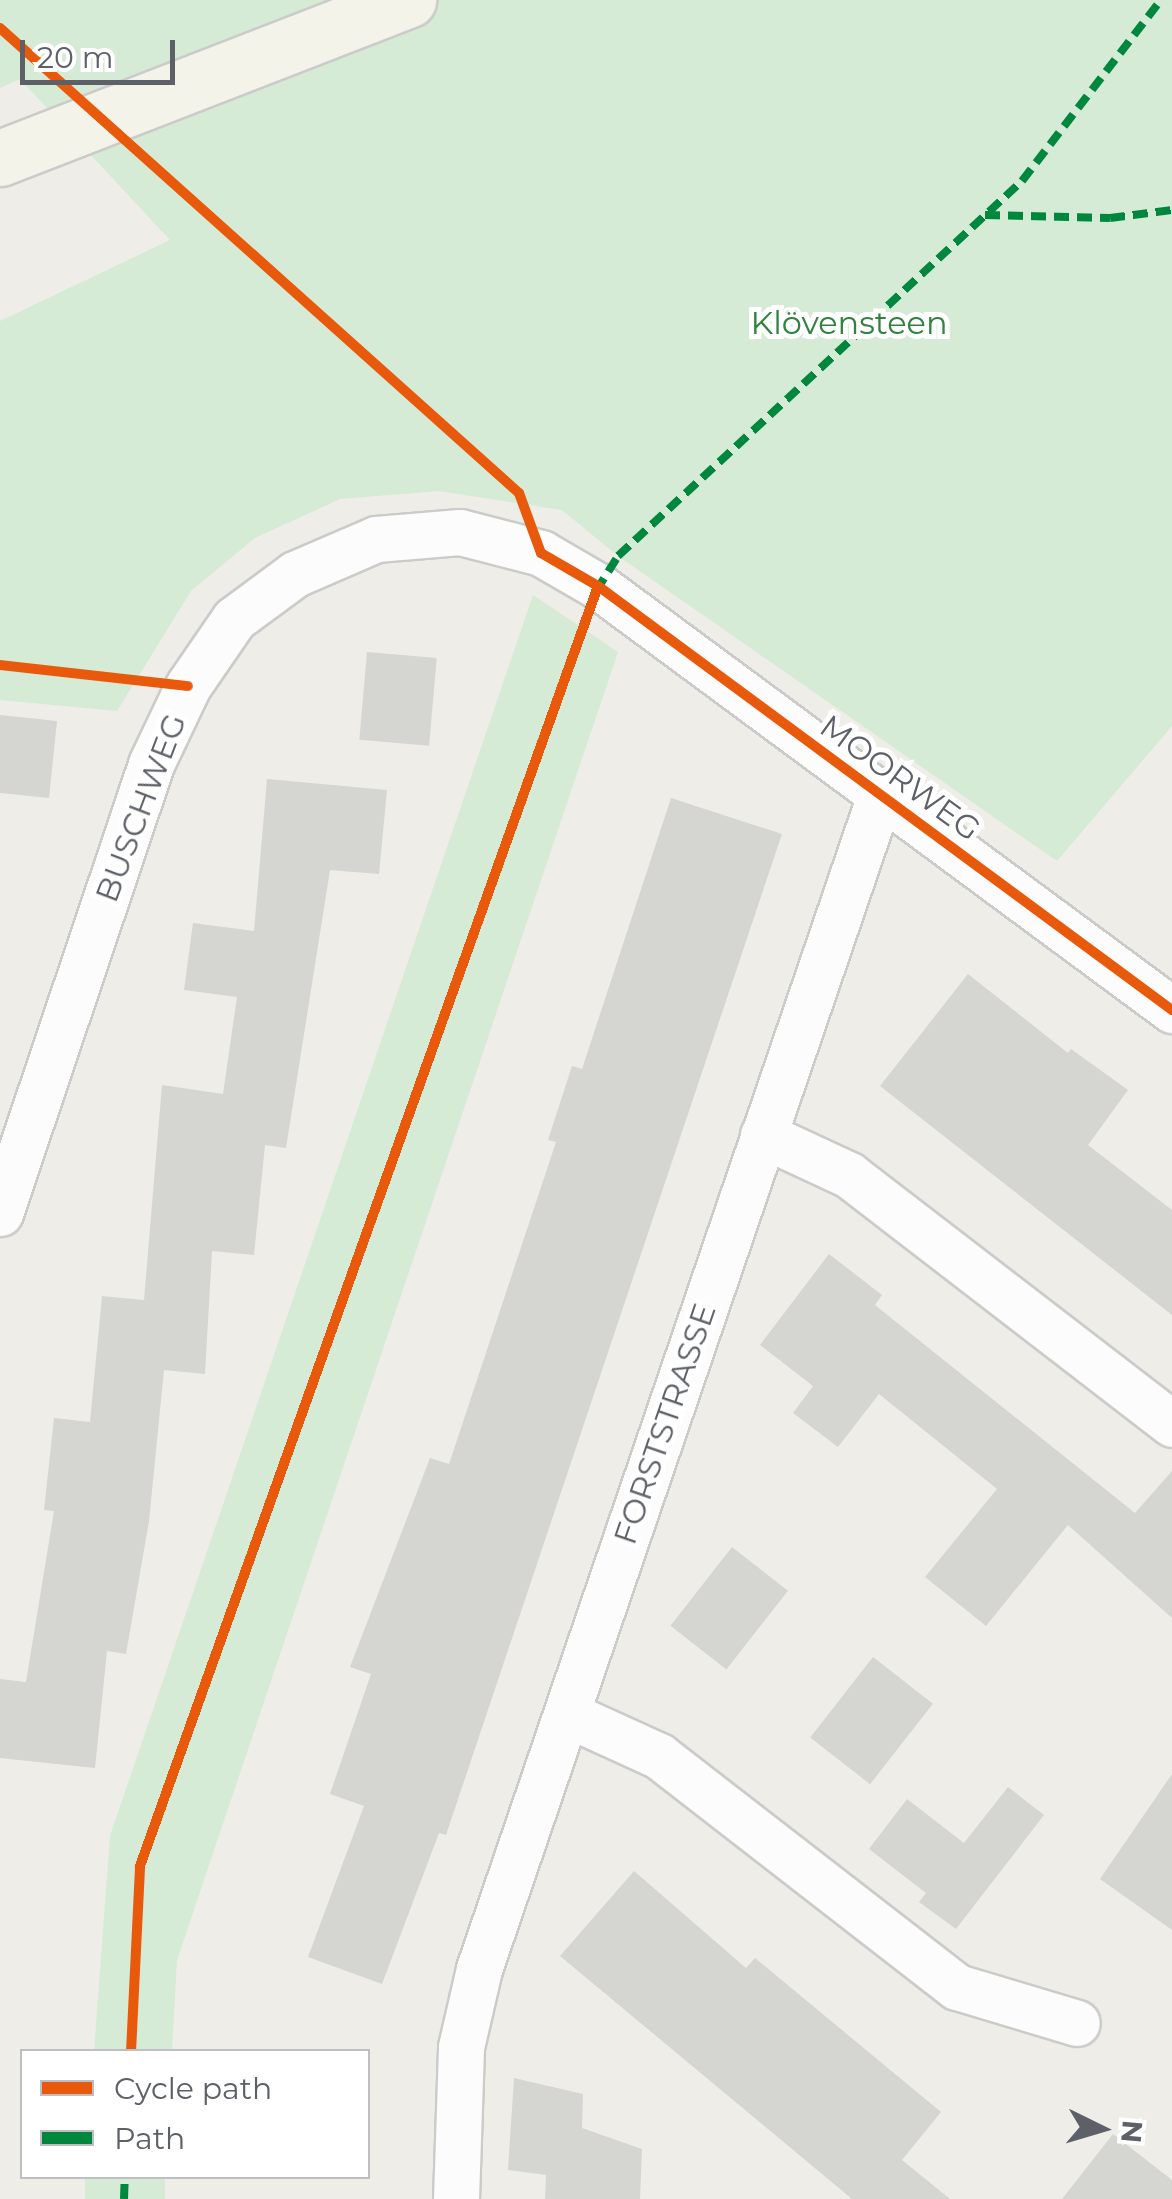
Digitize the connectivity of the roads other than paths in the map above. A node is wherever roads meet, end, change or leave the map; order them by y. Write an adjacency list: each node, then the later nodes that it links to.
1 (408, 0): 2 (main road)
2 (0, 158)
3 (598, 586): 4 (street, MOORWEG); 7 (street, BUSCHWEG)
4 (880, 796): 5 (street, MOORWEG); 6 (street, FORSTSTRASSE)
5 (1172, 1010)
6 (763, 1135): 9 (street); 10 (street, FORSTSTRASSE)
7 (12, 1138): 8 (street, BUSCHWEG)
8 (0, 1214)
9 (1172, 1424)
10 (567, 1714): 11 (street); 12 (street, FORSTSTRASSE)
11 (1077, 2023)
12 (456, 2199)

